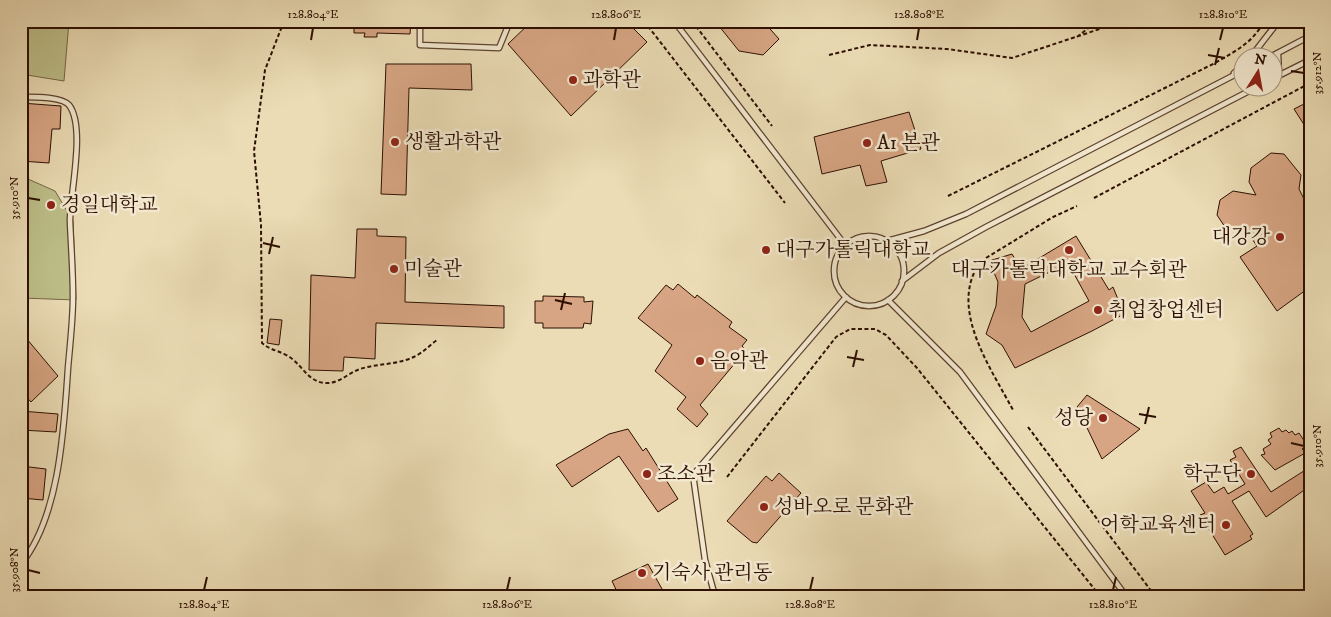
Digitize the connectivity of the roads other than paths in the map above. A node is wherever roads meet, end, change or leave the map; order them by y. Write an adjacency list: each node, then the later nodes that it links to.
1 (420, 21): 2 (lane)
2 (510, 21)
3 (674, 21): 16 (lane)
4 (1275, 21): 6 (lane)
5 (1310, 36): 7 (lane)
6 (1258, 48)
7 (1284, 49)
8 (1310, 60): 9 (lane)
9 (1284, 73)
10 (1234, 74): 12 (lane)
11 (1234, 76): 12 (lane)
12 (1230, 78): 15 (lane)
13 (21, 96): 20 (lane)
14 (1236, 98): 17 (lane)
15 (887, 241): 16 (lane); 17 (lane)
16 (845, 245): 18 (lane)
17 (902, 281): 19 (lane)
18 (846, 297): 19 (lane); 21 (lane)
19 (888, 300): 22 (lane)
20 (21, 564)
21 (715, 596)
22 (1126, 596)

